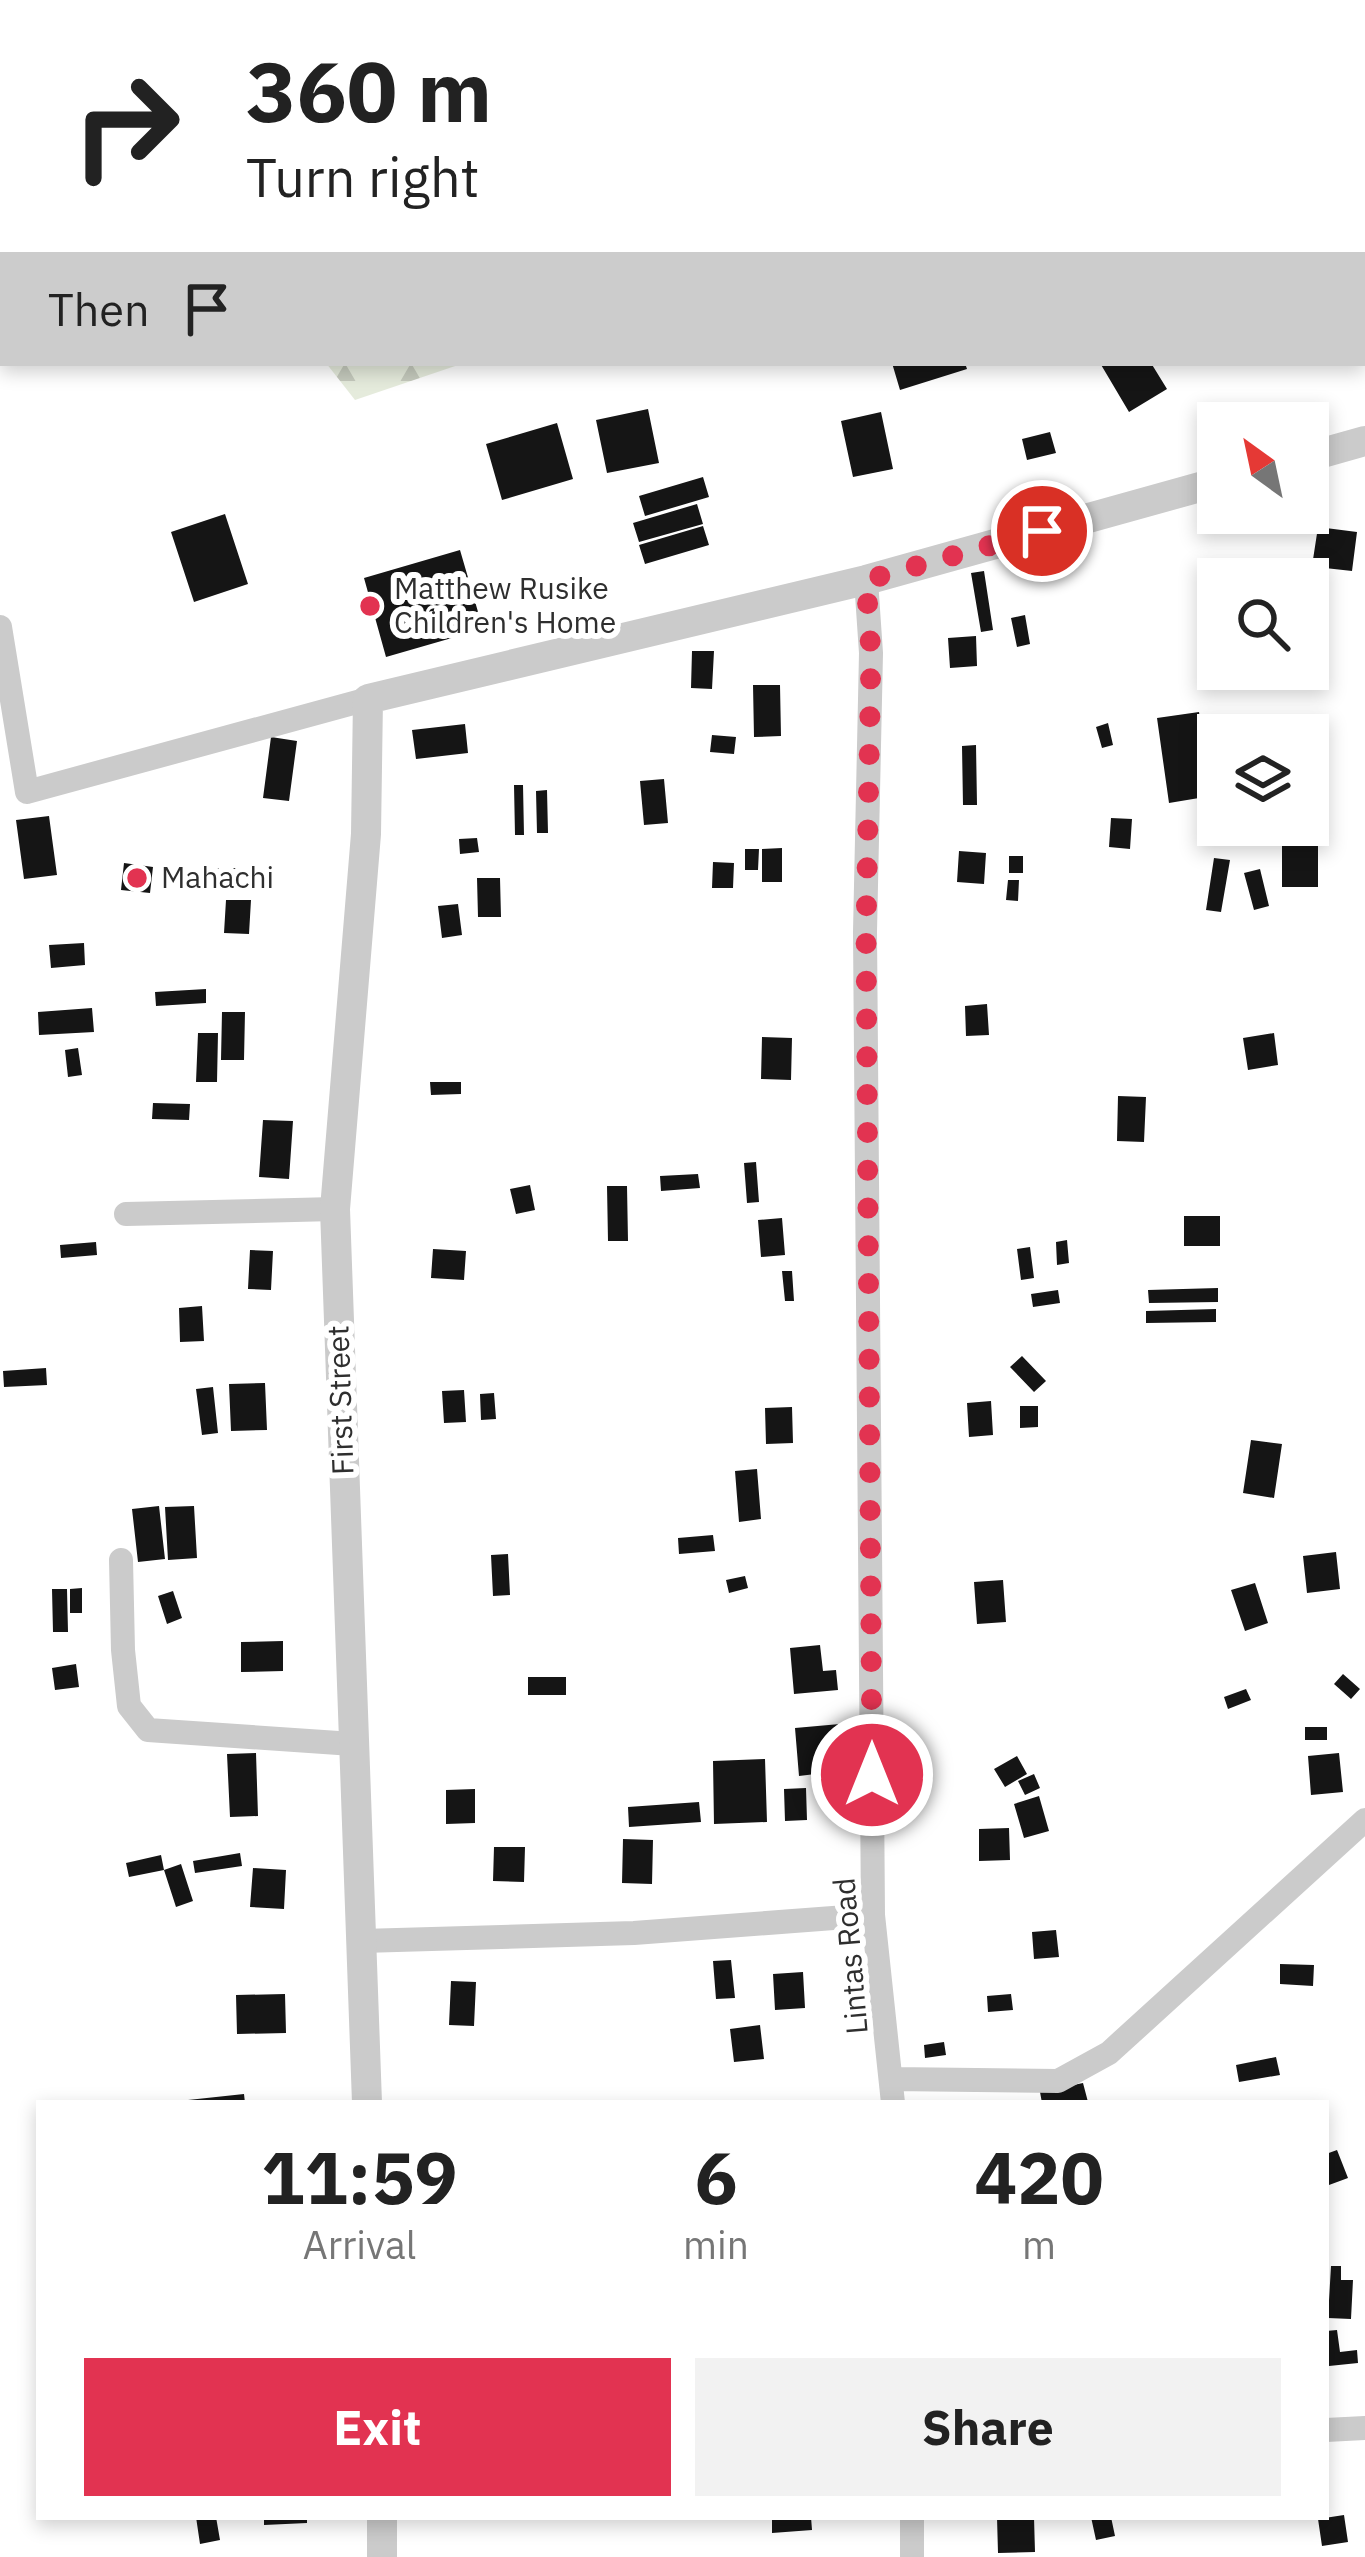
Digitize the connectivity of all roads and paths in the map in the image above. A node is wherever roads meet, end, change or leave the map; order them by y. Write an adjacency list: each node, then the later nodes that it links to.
1 (1365, 441): 2 (street)
2 (1329, 451)
3 (1197, 488): 4 (street)
4 (866, 580): 6 (street); 12 (street, Lintas Road)
5 (0, 626): 6 (street)
6 (368, 699): 7 (street, First Street)
7 (335, 1209): 8 (street); 10 (street, First Street)
8 (126, 1214)
9 (121, 1560): 10 (street)
10 (353, 1744): 13 (street, First Street)
11 (1365, 1820): 14 (street)
12 (873, 1915): 13 (street); 14 (street, Lintas Road)
13 (362, 1941): 15 (street, First Street)
14 (892, 2091)
15 (367, 2100)
16 (1365, 2428): 17 (street)
17 (1329, 2430)
18 (382, 2520): 20 (street)
19 (912, 2520): 21 (street)
20 (382, 2557)
21 (912, 2557)

